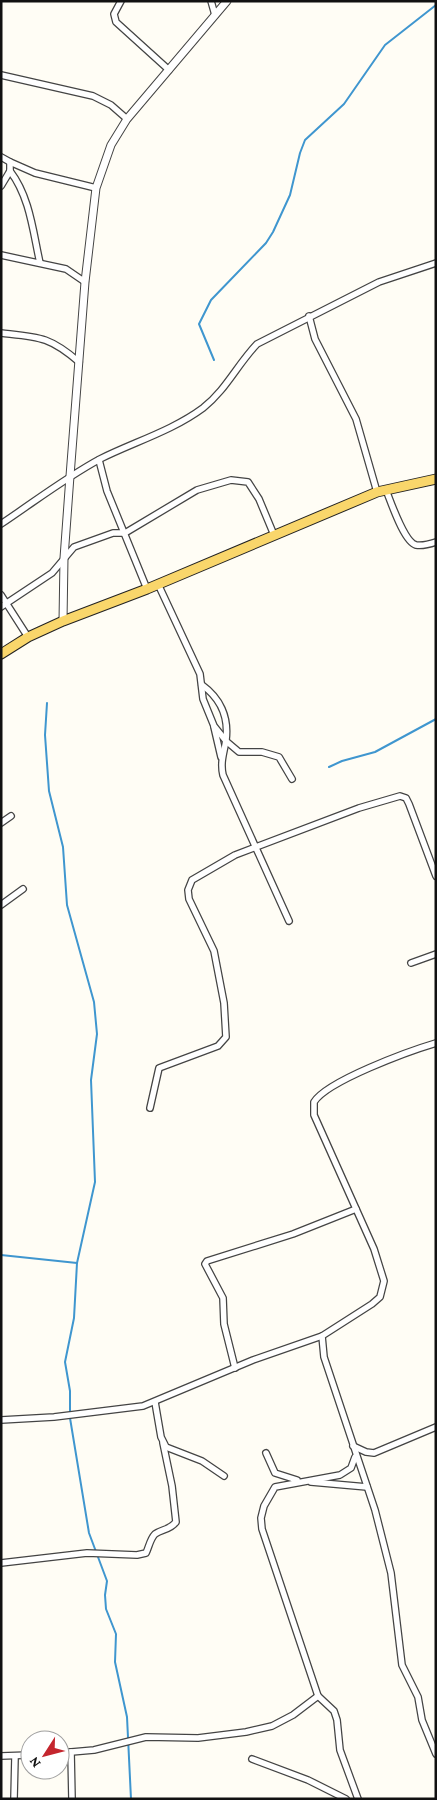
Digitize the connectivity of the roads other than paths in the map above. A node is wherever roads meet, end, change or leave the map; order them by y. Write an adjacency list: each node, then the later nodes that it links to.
1 (121, 1): 5 (street)
2 (211, 1): 4 (street)
3 (227, 1): 4 (street)
4 (215, 15): 5 (street)
5 (169, 70): 7 (street)
6 (1, 75): 7 (street)
7 (127, 119): 12 (street)
8 (1, 157): 9 (street)
9 (10, 162): 10 (street); 12 (street)
10 (10, 171): 11 (street); 14 (street)
11 (1, 186)
12 (96, 188): 16 (street)
13 (1, 255): 14 (street)
14 (40, 263): 16 (street)
15 (436, 263): 17 (street)
16 (85, 282): 19 (street)
17 (309, 316): 20 (street); 23 (street)
18 (1, 333): 19 (street)
19 (79, 362): 21 (street)
20 (99, 460): 21 (street); 25 (street)
21 (70, 476): 24 (street); 28 (street)
22 (436, 479): 23 (main road)
23 (381, 491): 26 (main road); 27 (street)
24 (1, 524)
25 (125, 533): 26 (street); 28 (street); 30 (street)
26 (274, 536): 29 (main road)
27 (436, 542)
28 (64, 558): 32 (street); 34 (street)
29 (158, 584): 30 (main road); 37 (street)
30 (147, 589): 34 (main road)
31 (1, 595): 32 (street)
32 (6, 602): 33 (street); 35 (street)
33 (1, 607)
34 (63, 621): 35 (main road)
35 (28, 637): 36 (main road)
36 (1, 654)
37 (202, 685): 38 (street); 39 (street)
38 (214, 726): 39 (street); 40 (street)
39 (226, 741): 40 (street); 41 (street)
40 (222, 759): 44 (street)
41 (292, 779)
42 (11, 816): 43 (street)
43 (1, 823)
44 (255, 848): 46 (street); 50 (street); 54 (street)
45 (436, 856): 46 (street)
46 (428, 858): 47 (street)
47 (436, 876)
48 (23, 889): 49 (street)
49 (1, 905)
50 (289, 921)
51 (436, 954): 52 (street)
52 (411, 963)
53 (436, 1042): 55 (street)
54 (150, 1108)
55 (356, 1209): 56 (street); 57 (street)
56 (322, 1336): 57 (street); 62 (street)
57 (235, 1368): 58 (street)
58 (155, 1402): 59 (street); 61 (street)
59 (1, 1420)
60 (436, 1427): 62 (street)
61 (163, 1443): 66 (street); 70 (street)
62 (353, 1446): 64 (street)
63 (266, 1453): 65 (street)
64 (356, 1457): 67 (street); 69 (street)
65 (278, 1475): 67 (street); 68 (street)
66 (224, 1476)
67 (302, 1481): 68 (street); 69 (street)
68 (281, 1485): 71 (street)
69 (367, 1487): 73 (street)
70 (1, 1564)
71 (318, 1696): 72 (street); 81 (street)
72 (71, 1752): 79 (street)
73 (436, 1754)
74 (1, 1756): 76 (street)
75 (20, 1756): 76 (street)
76 (15, 1757): 78 (street)
77 (252, 1759): 80 (street)
78 (14, 1799)
79 (72, 1799)
80 (346, 1799)
81 (358, 1799)

